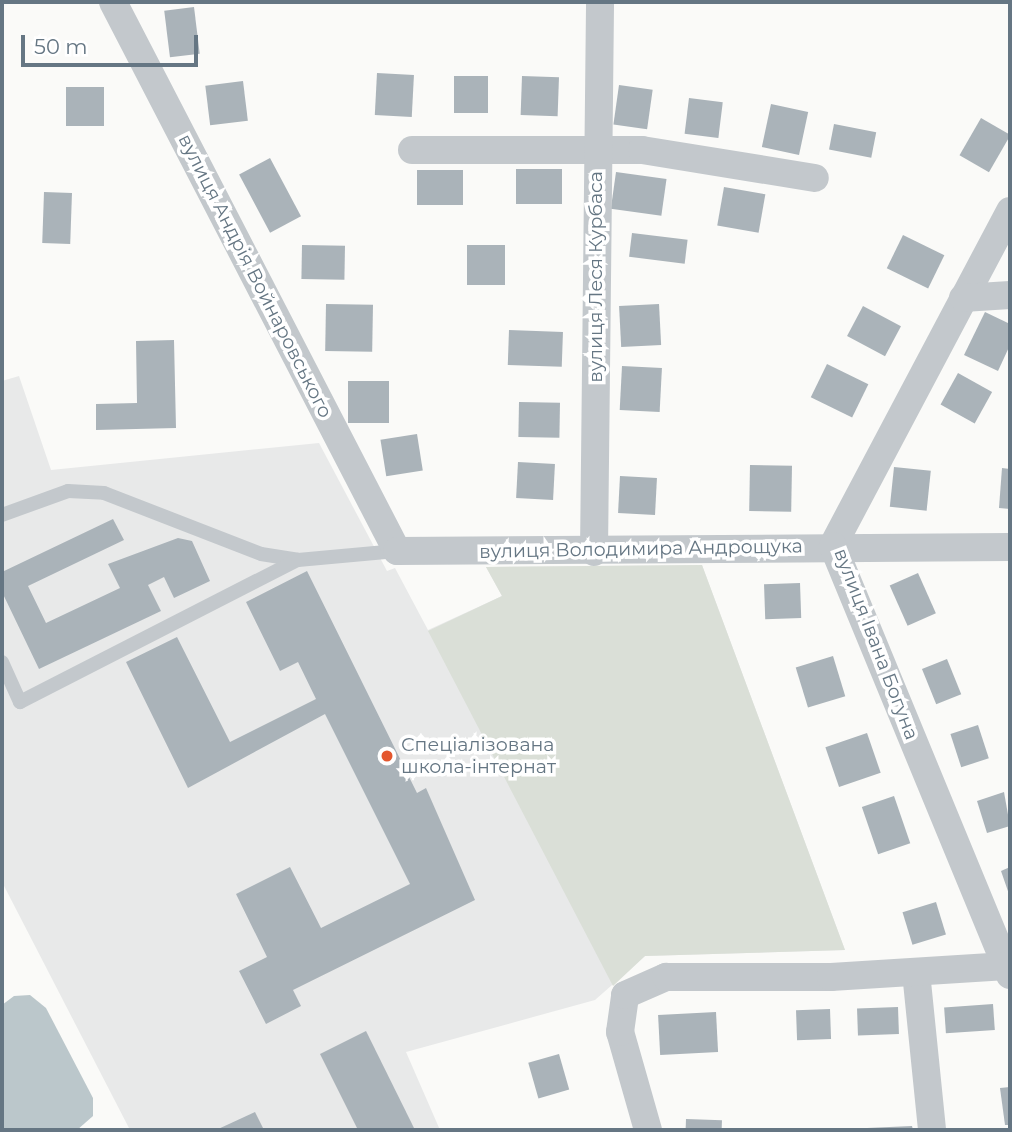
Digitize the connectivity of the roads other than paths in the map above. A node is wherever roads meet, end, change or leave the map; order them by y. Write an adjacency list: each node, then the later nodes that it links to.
1 (113, 2): 12 (street, вулиця Андрія Войнаровського)
2 (600, 2): 3 (street, вулиця Леся Курбаса)
3 (597, 148): 4 (street); 5 (street); 13 (street, вулиця Леся Курбаса)
4 (412, 150)
5 (816, 178)
6 (1010, 211): 8 (street, вулиця Івана Богуна)
7 (1010, 295): 8 (street)
8 (963, 298): 10 (street, вулиця Івана Богуна)
9 (2, 515): 14 (lane)
10 (834, 546): 11 (street, вулиця Володимира Андрощука); 13 (street, вулиця Володимира Андрощука); 16 (street, вулиця Івана Богуна)
11 (1010, 547)
12 (397, 551): 13 (street, вулиця Володимира Андрощука); 14 (lane)
13 (594, 552)
14 (298, 560): 15 (lane)
15 (2, 662)
16 (1008, 971): 17 (street)
17 (916, 972): 18 (street); 19 (street)
18 (648, 1130)
19 (932, 1130)

